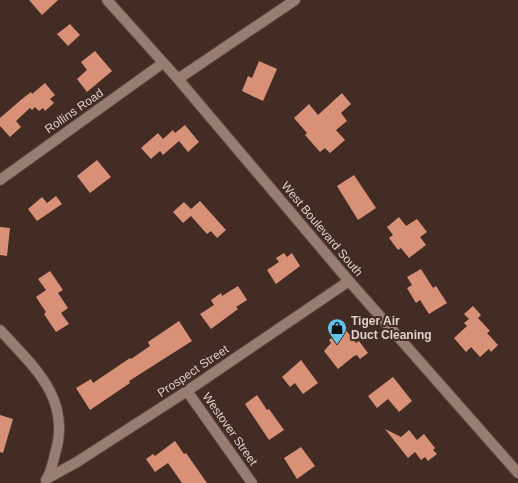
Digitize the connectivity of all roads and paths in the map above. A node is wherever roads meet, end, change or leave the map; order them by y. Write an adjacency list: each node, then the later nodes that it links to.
1 (107, 0): 3 (street, West Boulevard South)
2 (295, 0): 4 (street)
3 (164, 64): 4 (street, West Boulevard South); 5 (street, Rollins Road)
4 (178, 80): 6 (street, West Boulevard South)
5 (0, 180)
6 (349, 281): 8 (street, Prospect Street); 9 (street, West Boulevard South)
7 (0, 330): 10 (street)
8 (187, 391): 10 (street, Prospect Street); 11 (street, Westover Street)
9 (518, 473)
10 (46, 480)
11 (252, 483)

